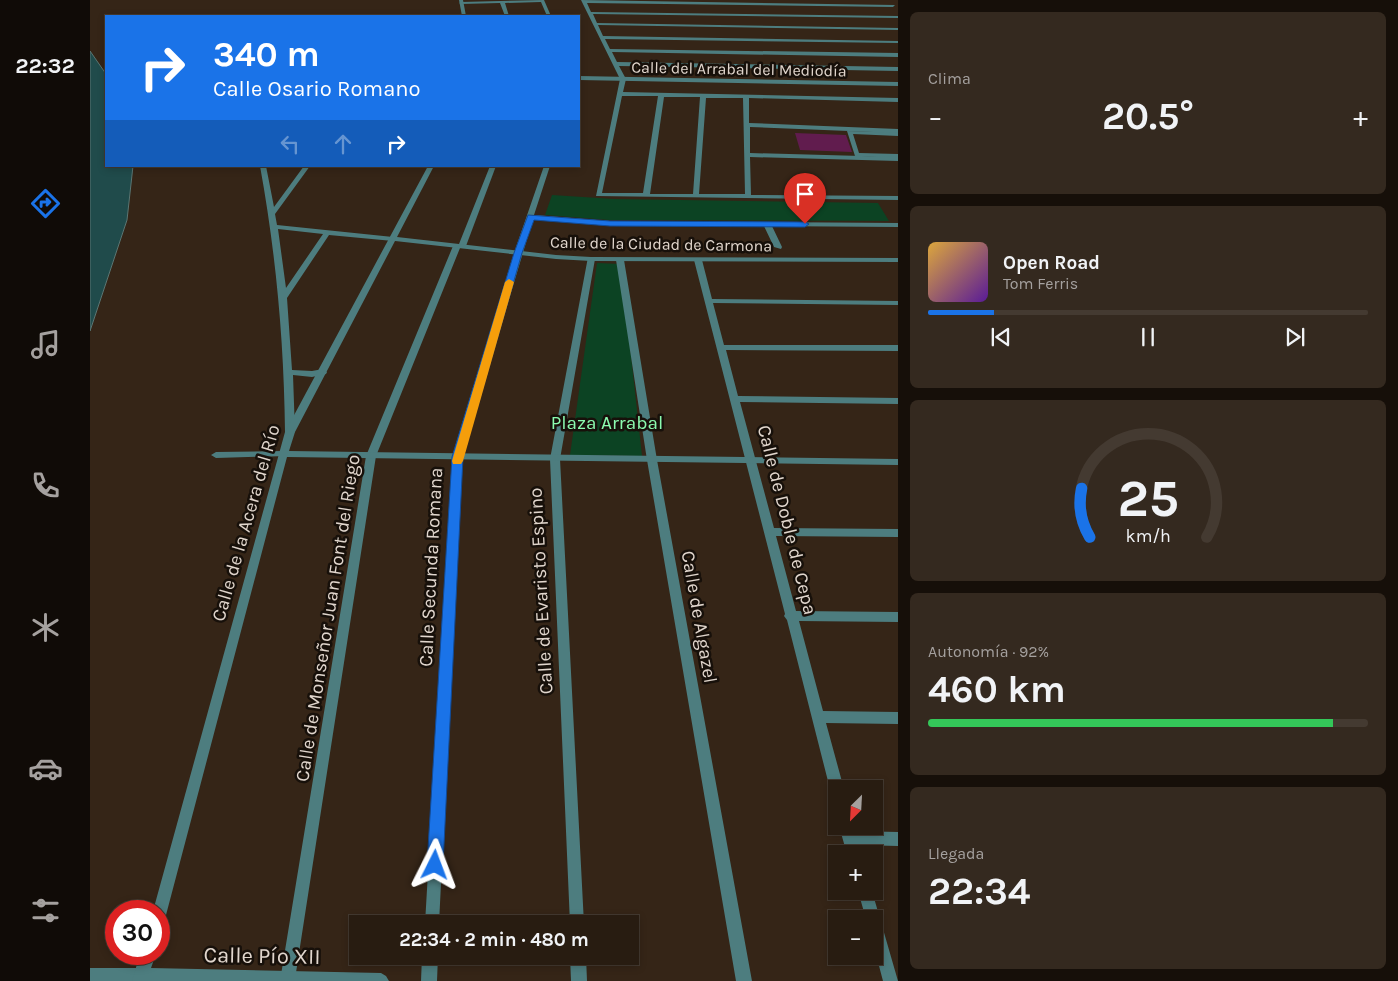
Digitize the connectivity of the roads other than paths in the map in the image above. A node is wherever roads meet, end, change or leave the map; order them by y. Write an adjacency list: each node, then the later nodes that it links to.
1 (542, 0): 5 (street); 10 (street)
2 (892, 0): 6 (street)
3 (461, 1): 5 (street); 8 (street)
4 (584, 1): 6 (street); 7 (street)
5 (502, 2): 9 (street)
6 (893, 6): 11 (street)
7 (590, 13): 11 (street); 12 (street)
8 (464, 15)
9 (507, 15)
10 (549, 15)
11 (898, 18)
12 (596, 24): 13 (street); 14 (street)
13 (898, 29)
14 (602, 37): 15 (street); 16 (street)
15 (898, 42)
16 (609, 50): 17 (street); 18 (street)
17 (898, 55)
18 (616, 64): 19 (street); 21 (street)
19 (898, 69)
20 (580, 78): 21 (street, Calle del Arrabal del Mediodía)
21 (623, 79): 22 (street, Calle del Arrabal del Mediodía); 23 (street)
22 (898, 84)
23 (622, 94): 24 (street); 37 (street)
24 (661, 95): 25 (street); 37 (street)
25 (703, 96): 26 (street); 38 (street)
26 (746, 97): 27 (street); 28 (street)
27 (898, 100)
28 (747, 125): 29 (street); 30 (street)
29 (898, 132): 31 (street)
30 (748, 155): 31 (street); 39 (street)
31 (898, 158)
32 (263, 167): 41 (street)
33 (306, 167): 41 (street)
34 (430, 167): 47 (street, Calle de la Acera del Río)
35 (492, 167): 48 (street, Calle de Monseñor Juan Font del Riego)
36 (547, 167): 42 (street, Calle Secunda Romana)
37 (646, 196): 38 (street)
38 (696, 196): 39 (street)
39 (748, 197): 40 (street)
40 (898, 198)
41 (272, 214): 45 (street)
42 (531, 217): 43 (street); 50 (street, Calle Secunda Romana)
43 (768, 224): 44 (street); 49 (street)
44 (898, 225)
45 (275, 228): 46 (street, Calle de la Ciudad de Carmona); 55 (street)
46 (328, 233): 47 (street, Calle de la Ciudad de Carmona); 55 (street)
47 (394, 239): 48 (street, Calle de la Ciudad de Carmona); 61 (street, Calle de la Acera del Río)
48 (459, 246): 50 (street, Calle de la Ciudad de Carmona); 67 (street, Calle de Monseñor Juan Font del Riego)
49 (778, 246)
50 (518, 253): 51 (street, Calle de la Ciudad de Carmona); 68 (street, Calle Secunda Romana)
51 (592, 259): 52 (street, Calle de la Ciudad de Carmona); 69 (street, Calle de Evaristo Espino)
52 (620, 260): 53 (street, Calle de la Ciudad de Carmona); 70 (street, Calle de Algazel)
53 (698, 260): 54 (street, Calle de la Ciudad de Carmona); 56 (street, Calle de Doble de Cepa)
54 (898, 260)
55 (283, 298): 60 (street)
56 (709, 301): 57 (street); 58 (street, Calle de Doble de Cepa)
57 (898, 302)
58 (721, 346): 59 (street); 62 (street, Calle de Doble de Cepa)
59 (898, 348)
60 (290, 372): 61 (street); 64 (street)
61 (322, 372): 64 (street, Calle de la Acera del Río)
62 (735, 399): 63 (street); 71 (street, Calle de Doble de Cepa)
63 (898, 401)
64 (290, 432): 65 (street, Calle de la Acera del Río)
65 (282, 454): 66 (street); 67 (street); 82 (street, Calle de la Acera del Río)
66 (216, 455)
67 (371, 456): 68 (street); 91 (street, Calle de Monseñor Juan Font del Riego)
68 (458, 457): 69 (street); 83 (street, Calle Secunda Romana)
69 (555, 459): 70 (street); 84 (street, Calle de Evaristo Espino)
70 (652, 460): 71 (street); 95 (street, Calle de Algazel)
71 (752, 460): 72 (street); 73 (street, Calle de Doble de Cepa)
72 (898, 462)
73 (770, 532): 74 (street); 75 (street, Calle de Doble de Cepa)
74 (898, 533)
75 (790, 616): 76 (street); 77 (street, Calle de Doble de Cepa)
76 (898, 617)
77 (819, 717): 78 (street); 79 (street, Calle de Doble de Cepa)
78 (898, 718)
79 (835, 780)
80 (869, 835): 81 (street)
81 (898, 839)
82 (163, 900)
83 (433, 915)
84 (577, 915)
85 (883, 954): 96 (street)
86 (145, 965): 90 (street)
87 (429, 965): 93 (street)
88 (578, 965): 94 (street)
89 (90, 976): 90 (street, Calle Pío XII)
90 (141, 979): 91 (street, Calle Pío XII)
91 (287, 979): 92 (street, Calle Pío XII)
92 (381, 981)
93 (428, 981)
94 (579, 981)
95 (744, 981)
96 (891, 981)

